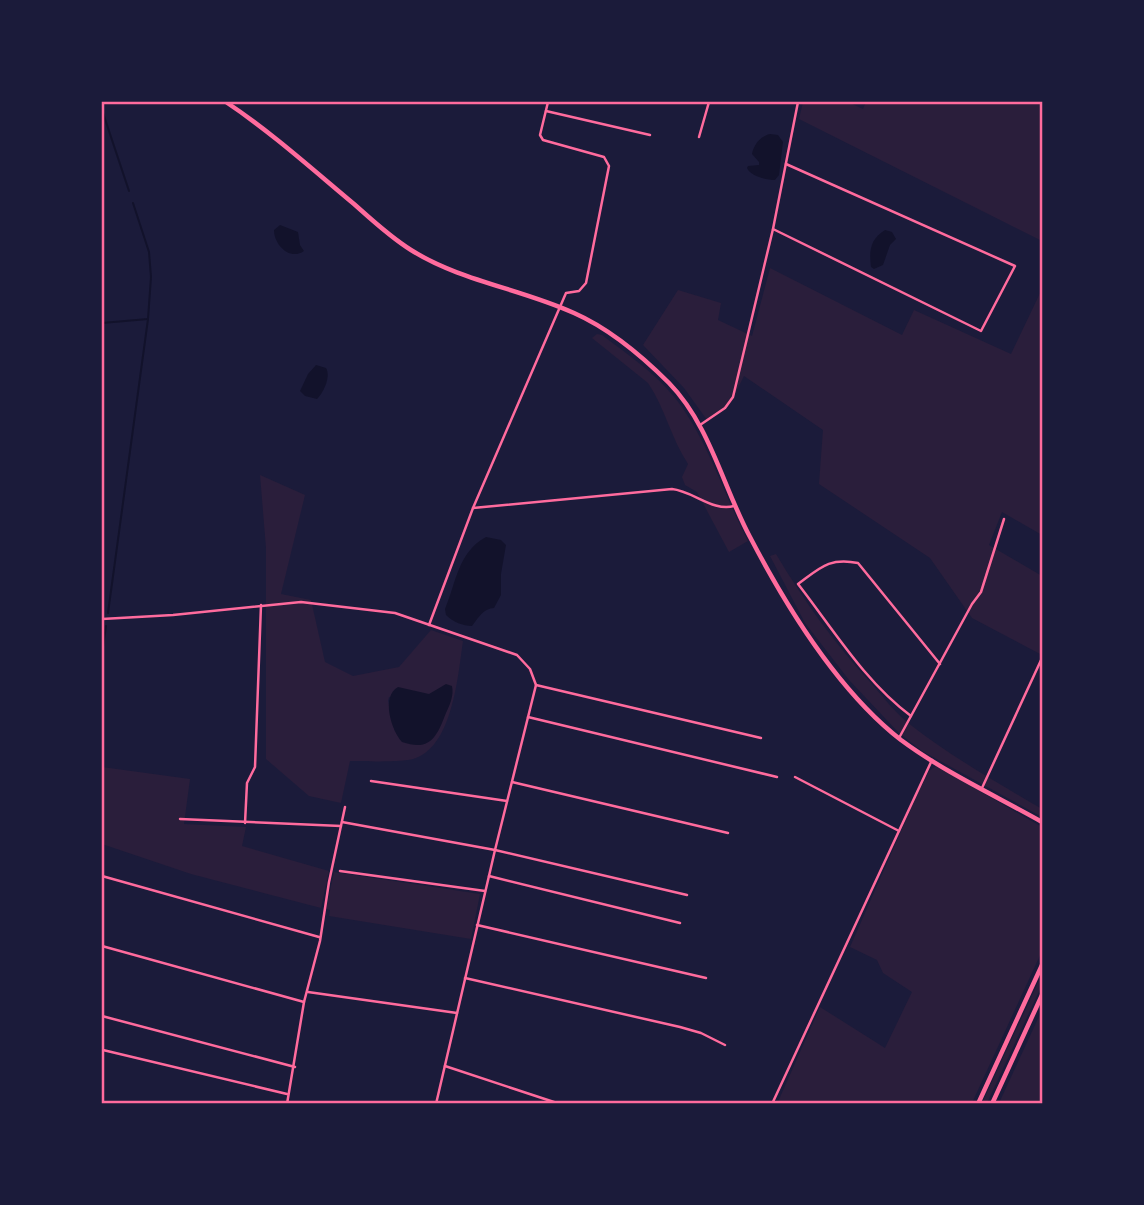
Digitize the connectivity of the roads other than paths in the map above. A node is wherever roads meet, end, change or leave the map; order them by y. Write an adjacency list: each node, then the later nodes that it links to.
1 (226, 102): 10 (main road)
2 (548, 102): 5 (street)
3 (709, 102): 7 (street)
4 (798, 102): 8 (street)
5 (546, 111): 6 (street); 10 (street)
6 (650, 135)
7 (698, 137)
8 (786, 164): 9 (street); 9 (street)
9 (772, 229): 11 (street)
10 (561, 307): 11 (main road); 13 (street)
11 (699, 425): 12 (main road)
12 (735, 506): 13 (street); 24 (main road)
13 (473, 508): 17 (street)
14 (1004, 519): 19 (street)
15 (261, 605): 16 (street); 17 (street); 35 (street)
16 (102, 619)
17 (429, 625): 20 (street)
18 (1042, 658): 30 (street)
19 (940, 664): 21 (street); 21 (street)
20 (536, 685): 22 (street); 23 (street)
21 (911, 716): 24 (street)
22 (528, 717): 26 (street); 29 (street)
23 (761, 738)
24 (899, 738): 25 (main road)
25 (932, 760): 30 (main road); 37 (street)
26 (777, 777)
27 (794, 777): 37 (street)
28 (371, 781): 31 (street)
29 (512, 782): 31 (street); 38 (street)
30 (982, 788): 34 (main road)
31 (507, 801): 39 (street)
32 (345, 807): 36 (street)
33 (180, 819): 35 (street)
34 (1042, 822)
35 (245, 823): 36 (street)
36 (341, 824): 39 (street); 47 (street)
37 (899, 831): 65 (street)
38 (728, 833)
39 (495, 850): 42 (street); 44 (street)
40 (340, 871): 43 (street)
41 (102, 876): 47 (street)
42 (489, 876): 43 (street); 45 (street)
43 (485, 891): 46 (street)
44 (687, 895)
45 (680, 923)
46 (477, 925): 50 (street); 51 (street)
47 (319, 937): 52 (street)
48 (102, 946): 54 (street)
49 (1042, 965): 66 (main road)
50 (465, 978): 55 (street); 57 (street)
51 (706, 978)
52 (307, 992): 54 (street); 55 (street)
53 (1042, 995): 67 (main road)
54 (304, 1002): 60 (street)
55 (457, 1013): 59 (street)
56 (102, 1016): 60 (street)
57 (725, 1045)
58 (103, 1050): 61 (street)
59 (445, 1066): 63 (street); 64 (street)
60 (295, 1067): 61 (street)
61 (288, 1095): 62 (street)
62 (287, 1104)
63 (436, 1104)
64 (560, 1104)
65 (772, 1104)
66 (978, 1104)
67 (992, 1104)

